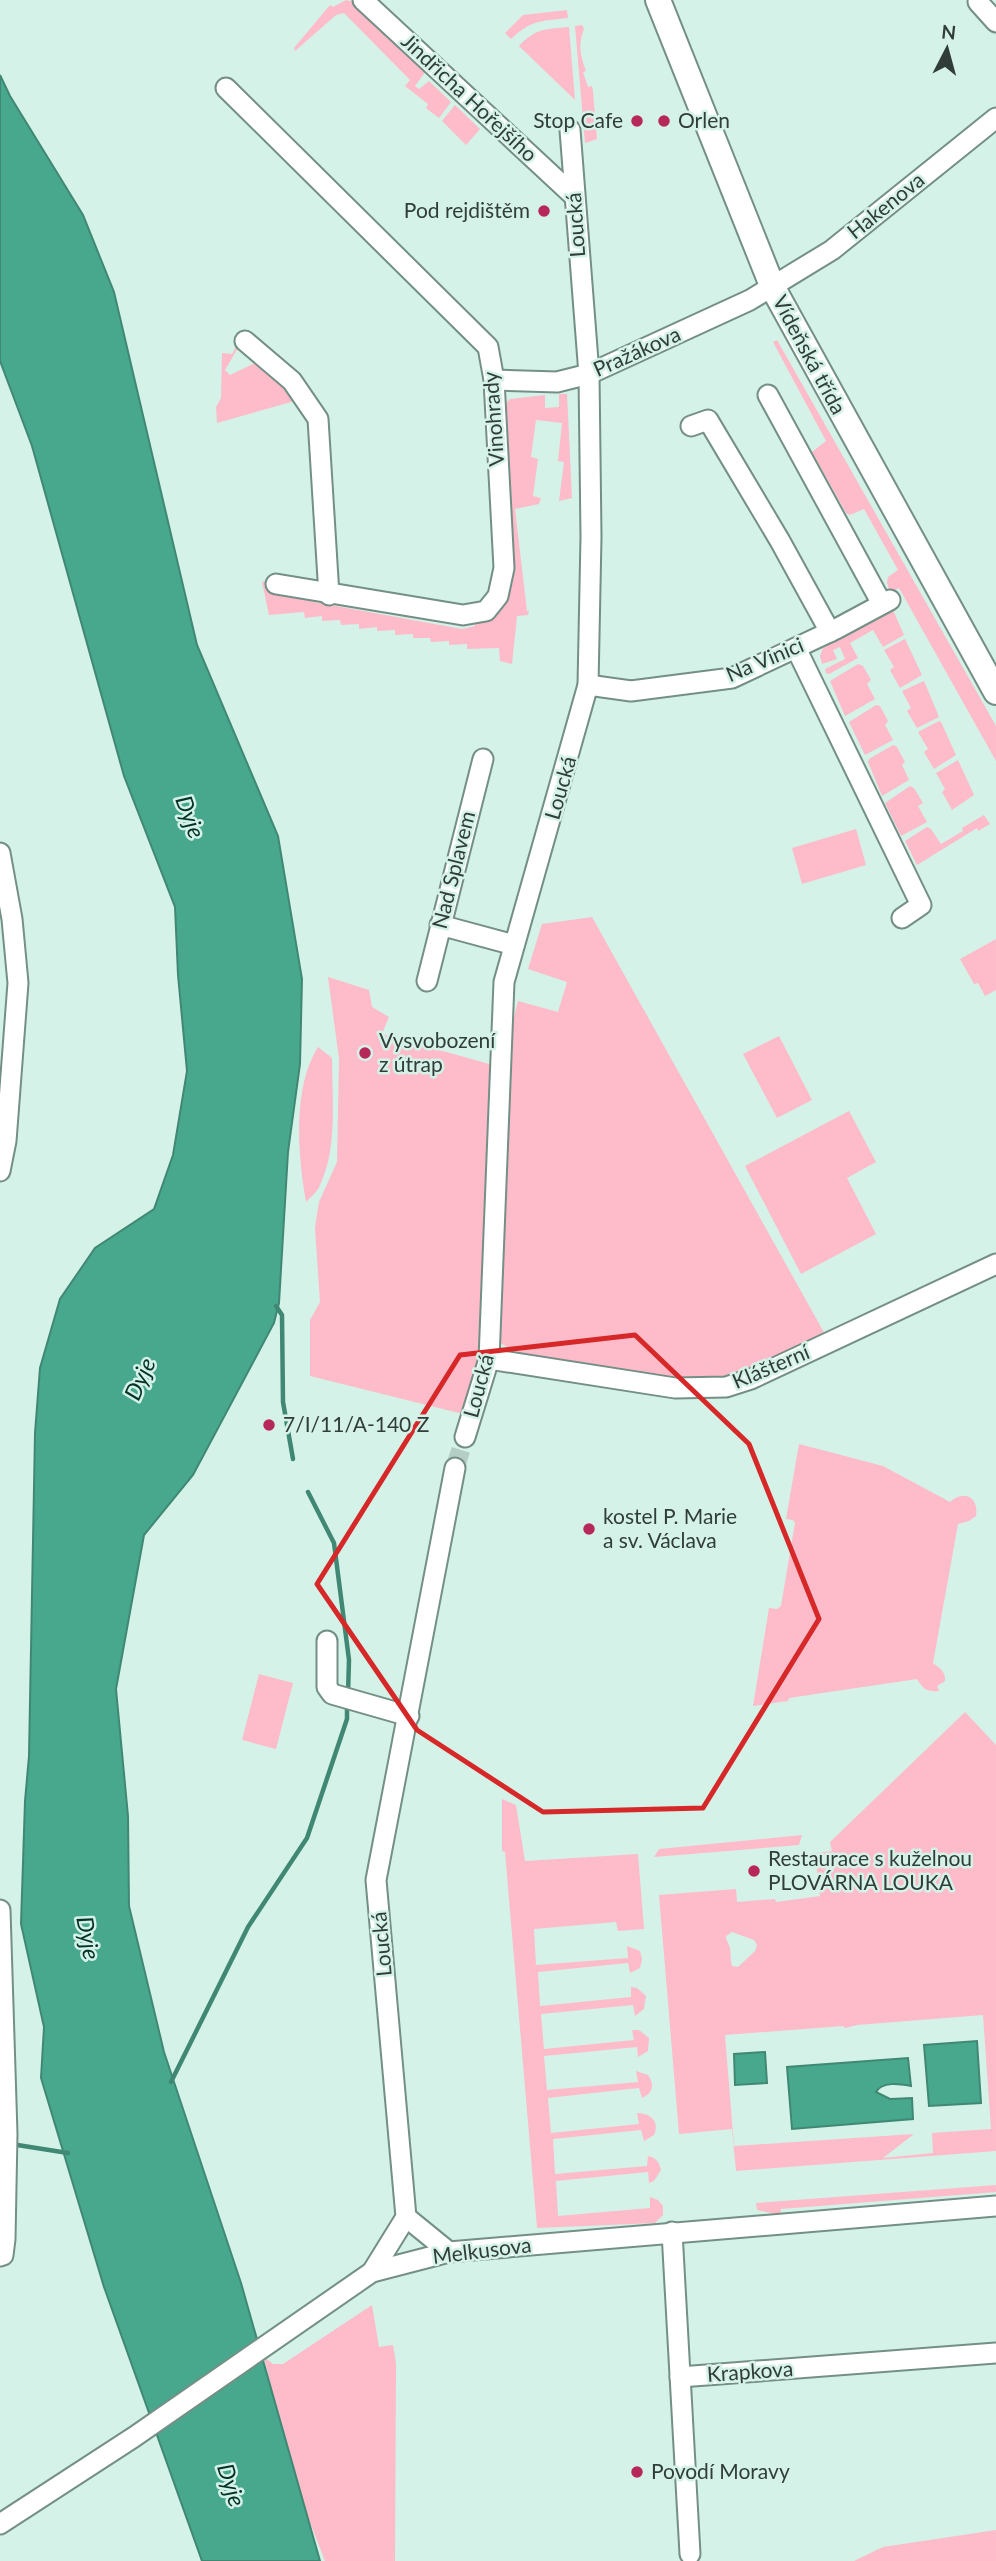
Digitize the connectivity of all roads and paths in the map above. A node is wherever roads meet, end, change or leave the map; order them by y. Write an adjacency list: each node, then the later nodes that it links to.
1 (363, 0): 8 (street, Jindřicha Hořejšího)
2 (658, 0): 9 (main road, Vídeňská třída)
3 (978, 2): 4 (street)
4 (996, 22)
5 (226, 88): 12 (street, Vinohrady)
6 (996, 118): 9 (street, Hakenova)
7 (570, 130): 8 (street, Loucká)
8 (574, 196): 11 (street, Loucká)
9 (773, 288): 11 (street, Pražákova); 20 (main road, Vídeňská třída)
10 (244, 341): 16 (street)
11 (589, 374): 12 (street, Pražákova); 19 (street, Loucká)
12 (494, 380): 16 (street, Vinohrady)
13 (768, 395): 17 (street, Na Vinici)
14 (691, 426): 17 (street)
15 (276, 584): 16 (street, Vinohrady)
16 (329, 595)
17 (830, 632): 18 (street, Na Vinici)
18 (796, 648): 19 (street, Na Vinici); 23 (street)
19 (589, 685): 25 (street, Loucká)
20 (996, 692)
21 (483, 759): 24 (street, Nad Splavem)
22 (0, 853): 27 (street)
23 (902, 918)
24 (440, 925): 25 (street); 26 (street, Nad Splavem)
25 (514, 945): 29 (street, Loucká)
26 (427, 981)
27 (0, 1171)
28 (996, 1264): 29 (street, Klášterní)
29 (489, 1359): 30 (street, Loucká)
30 (465, 1437)
31 (455, 1468): 33 (street, Loucká)
32 (327, 1641): 33 (street)
33 (409, 1716): 36 (street, Loucká)
34 (0, 1910): 39 (street)
35 (996, 2206): 37 (street, Melkusova)
36 (405, 2217): 38 (street); 40 (street)
37 (672, 2232): 38 (street, Melkusova); 42 (street)
38 (449, 2252): 40 (street, Melkusova)
39 (0, 2256)
40 (372, 2272): 43 (street, Melkusova)
41 (996, 2353): 42 (street, Krapkova)
42 (680, 2377): 44 (street, Krapkova)
43 (0, 2524)
44 (690, 2554)

